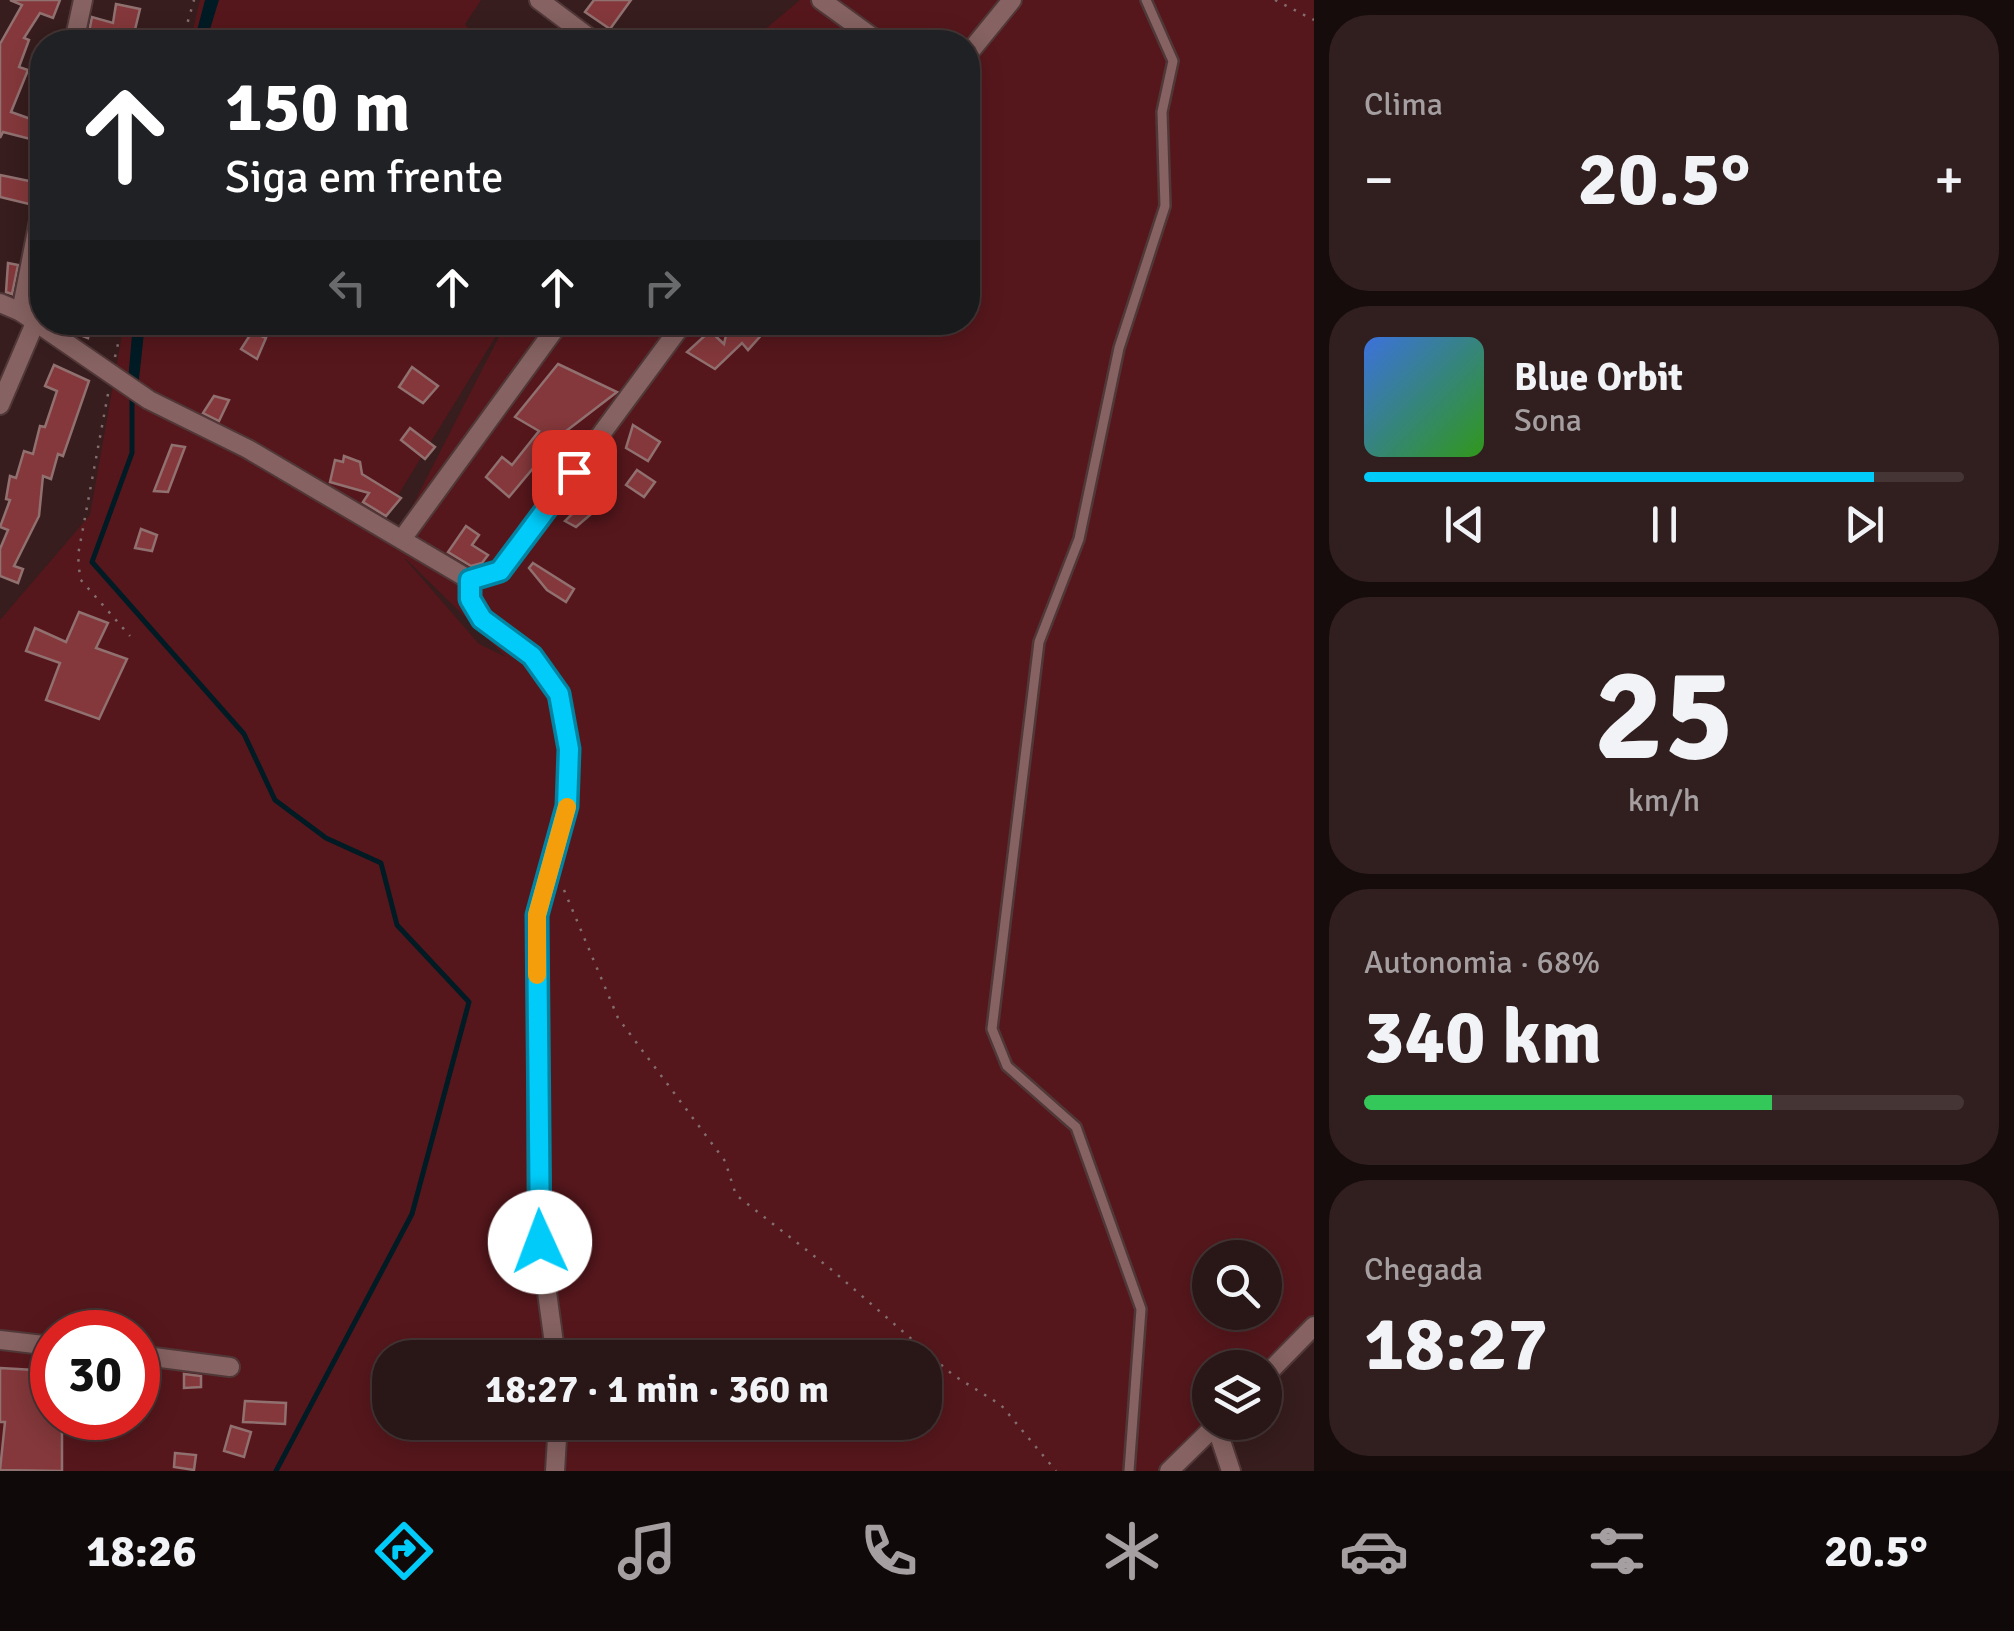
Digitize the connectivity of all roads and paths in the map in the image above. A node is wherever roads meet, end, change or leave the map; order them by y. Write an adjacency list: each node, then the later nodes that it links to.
1 (82, 0): 9 (street)
2 (194, 0): 10 (path)
3 (539, 0): 11 (street)
4 (821, 0): 12 (street)
5 (1012, 0): 13 (street)
6 (1146, 0): 39 (lane)
7 (1275, 0): 8 (path)
8 (1314, 20)
9 (76, 30)
10 (185, 30)
11 (578, 30)
12 (862, 30)
13 (980, 39)
14 (30, 302): 16 (street)
15 (0, 303): 16 (street)
16 (28, 318): 22 (street)
17 (53, 335): 21 (street)
18 (120, 335): 21 (path)
19 (550, 335): 23 (street)
20 (674, 335): 24 (street)
21 (111, 374): 23 (street); 25 (path)
22 (0, 405)
23 (402, 538): 24 (street)
24 (470, 580): 26 (street)
25 (130, 636)
26 (548, 868): 29 (street); 38 (path)
27 (1314, 1326): 32 (street)
28 (0, 1340): 30 (street)
29 (554, 1340)
30 (30, 1343)
31 (160, 1358): 33 (street)
32 (1282, 1359)
33 (230, 1367)
34 (557, 1440): 37 (street)
35 (1201, 1440): 40 (street)
36 (1221, 1440): 41 (street)
37 (556, 1471)
38 (1056, 1471)
39 (1129, 1471)
40 (1169, 1471)
41 (1230, 1471)

